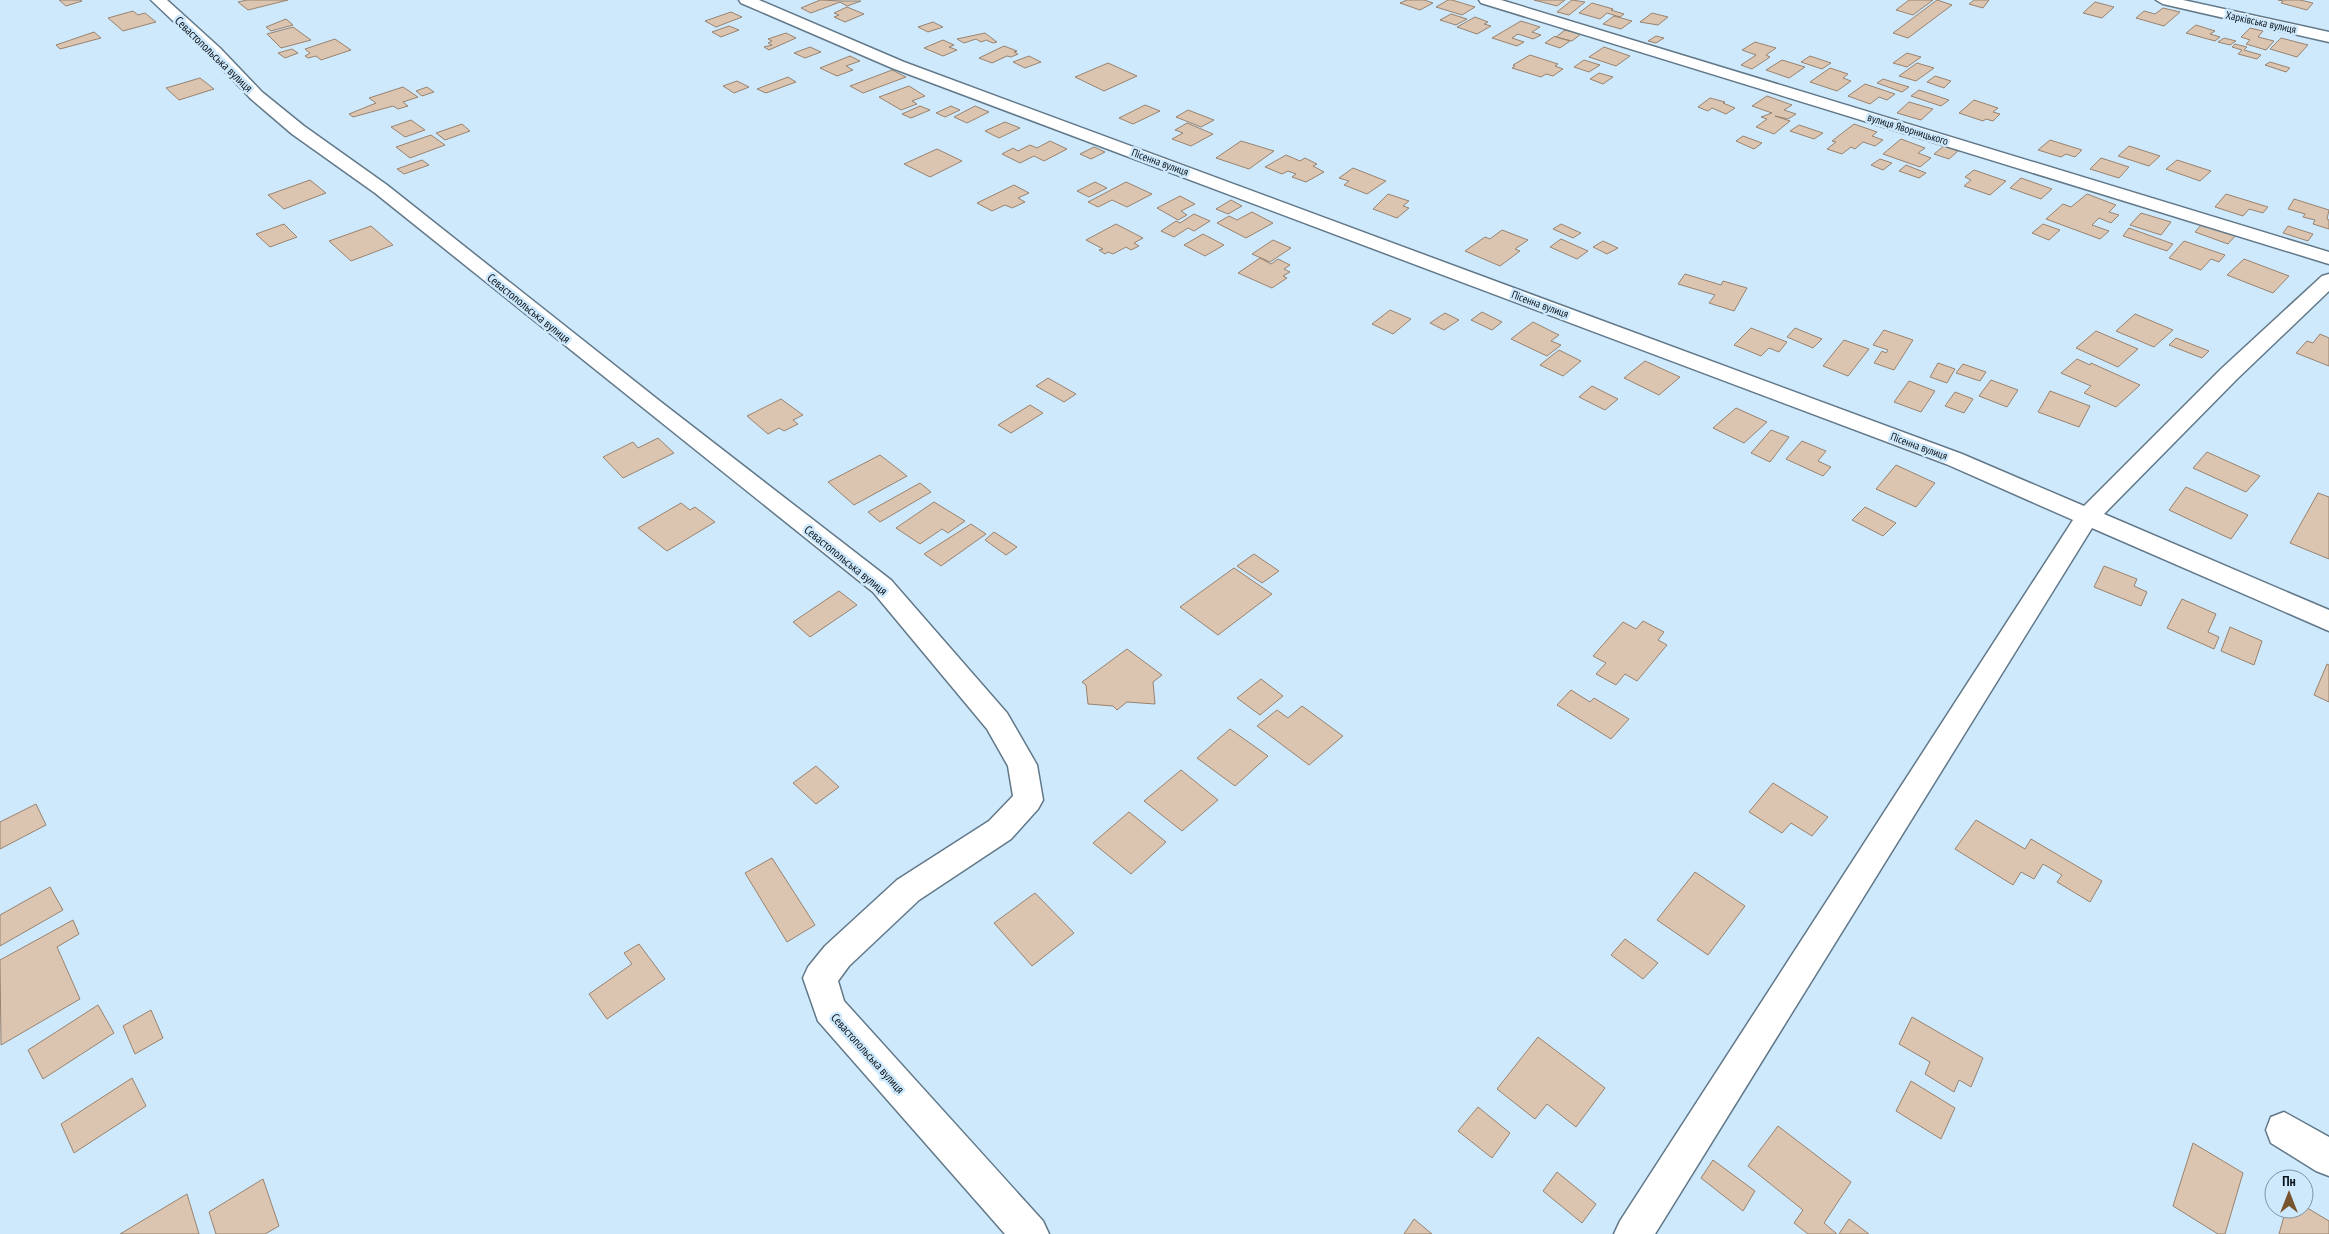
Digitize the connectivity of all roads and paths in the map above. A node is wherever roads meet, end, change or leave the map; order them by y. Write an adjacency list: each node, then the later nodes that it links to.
1 (158, 0): 12 (street, Севастопольська вулиця)
2 (746, 0): 8 (street, Пісенна вулиця)
3 (1486, 0): 6 (street, вулиця Яворницького)
4 (2163, 0): 5 (street, Харківська вулиця)
5 (2329, 37)
6 (2329, 258)
7 (2329, 280): 8 (street)
8 (2087, 517): 9 (street, Пісенна вулиця); 13 (street)
9 (2329, 621)
10 (2284, 1130): 11 (street)
11 (2329, 1158)
12 (1030, 1234)
13 (1634, 1234)

